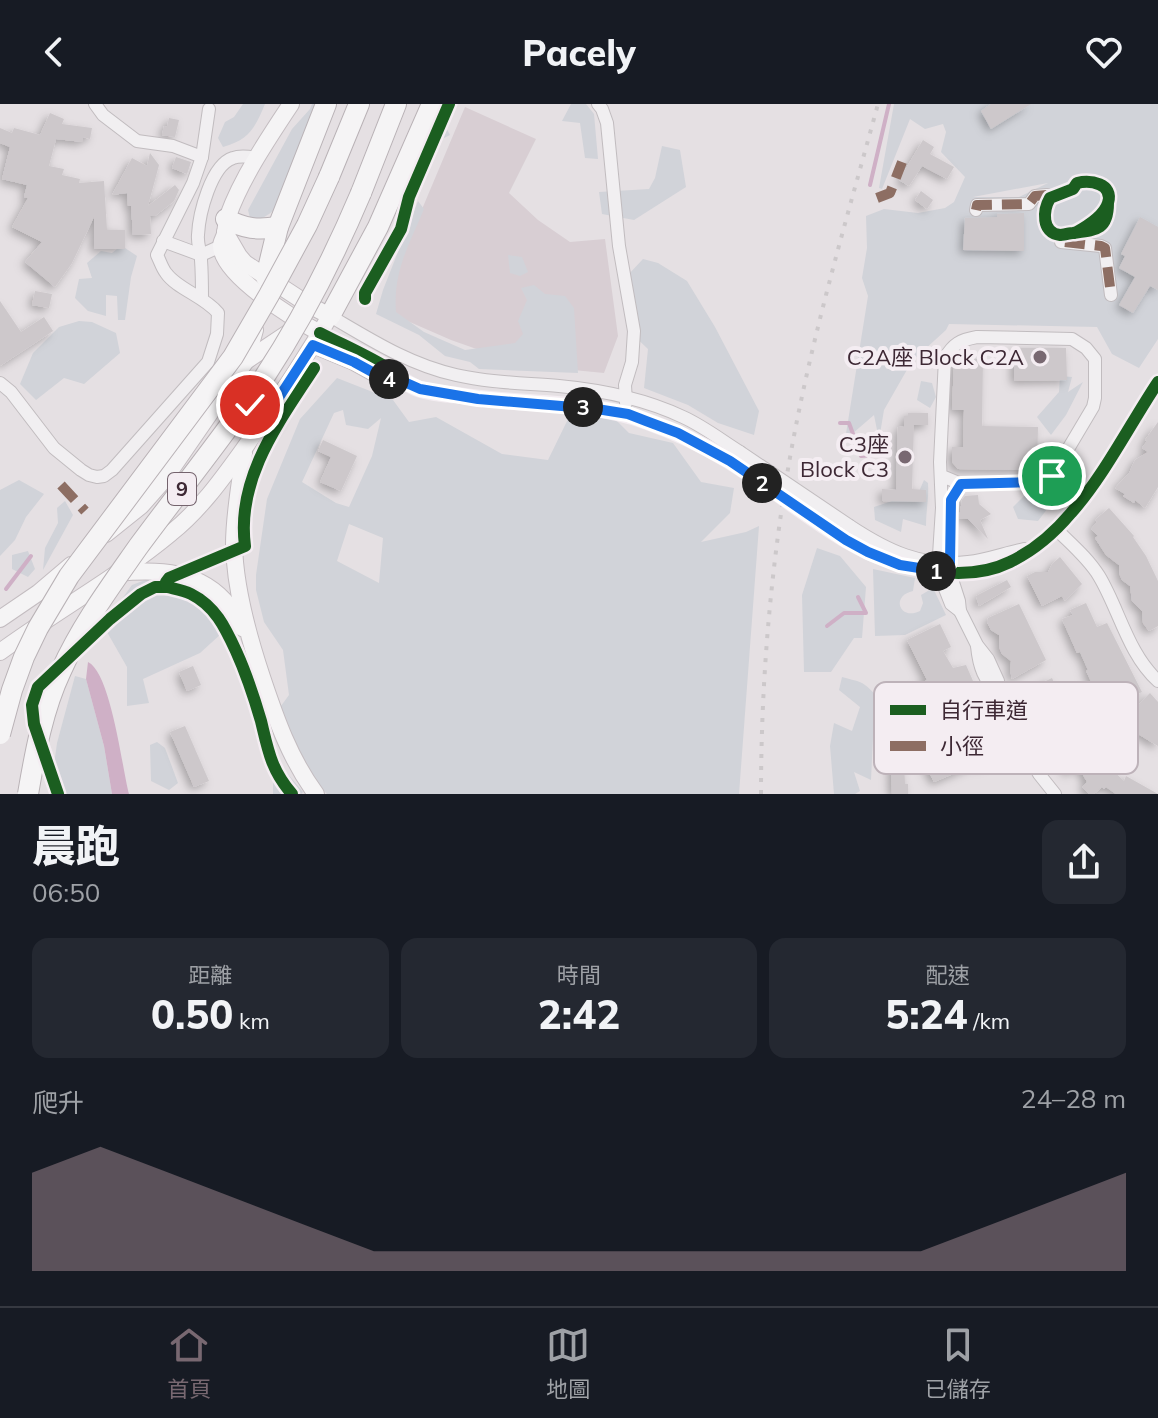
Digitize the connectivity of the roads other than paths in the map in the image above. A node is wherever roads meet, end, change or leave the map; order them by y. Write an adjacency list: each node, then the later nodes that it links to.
1 (95, 104): 9 (street)
2 (291, 104): 10 (main road)
3 (326, 104): 13 (highway)
4 (359, 104): 42 (highway, 9, bridge)
5 (396, 104): 44 (highway, 9, bridge)
6 (432, 104): 22 (highway)
7 (598, 104): 27 (street)
8 (209, 109): 9 (street)
9 (202, 157): 15 (street)
10 (258, 158): 14 (main road); 17 (street)
11 (1047, 195): 12 (street)
12 (976, 210)
13 (278, 227): 14 (highway); 18 (highway)
14 (224, 233): 17 (street); 18 (main road)
15 (163, 241): 17 (street); 20 (street)
16 (1045, 242): 19 (street)
17 (201, 255): 20 (street)
18 (263, 286): 21 (main road); 22 (main road); 23 (main road)
19 (1111, 295)
20 (202, 299): 26 (street)
21 (304, 325): 22 (main road); 23 (main road)
22 (321, 332): 24 (main road); 27 (street); 30 (main road)
23 (246, 361): 28 (main road)
24 (402, 381): 29 (street)
25 (1158, 382): 34 (street)
26 (0, 383)
27 (625, 397): 29 (street); 35 (street, bridge)
28 (215, 405): 30 (main road); 37 (main road)
29 (628, 414): 35 (street, bridge)
30 (263, 422): 31 (main road)
31 (244, 447): 36 (main road); 38 (main road)
32 (942, 476): 33 (street); 33 (street); 35 (street)
33 (961, 484): 35 (street)
34 (1056, 529): 35 (street); 40 (street)
35 (944, 567): 41 (street)
36 (114, 574): 38 (main road); 39 (main road)
37 (0, 619)
38 (251, 644): 45 (main road)
39 (0, 652)
40 (1158, 681)
41 (987, 682)
42 (0, 734)
43 (1039, 774): 46 (street)
44 (28, 794)
45 (316, 794)
46 (1055, 794)

